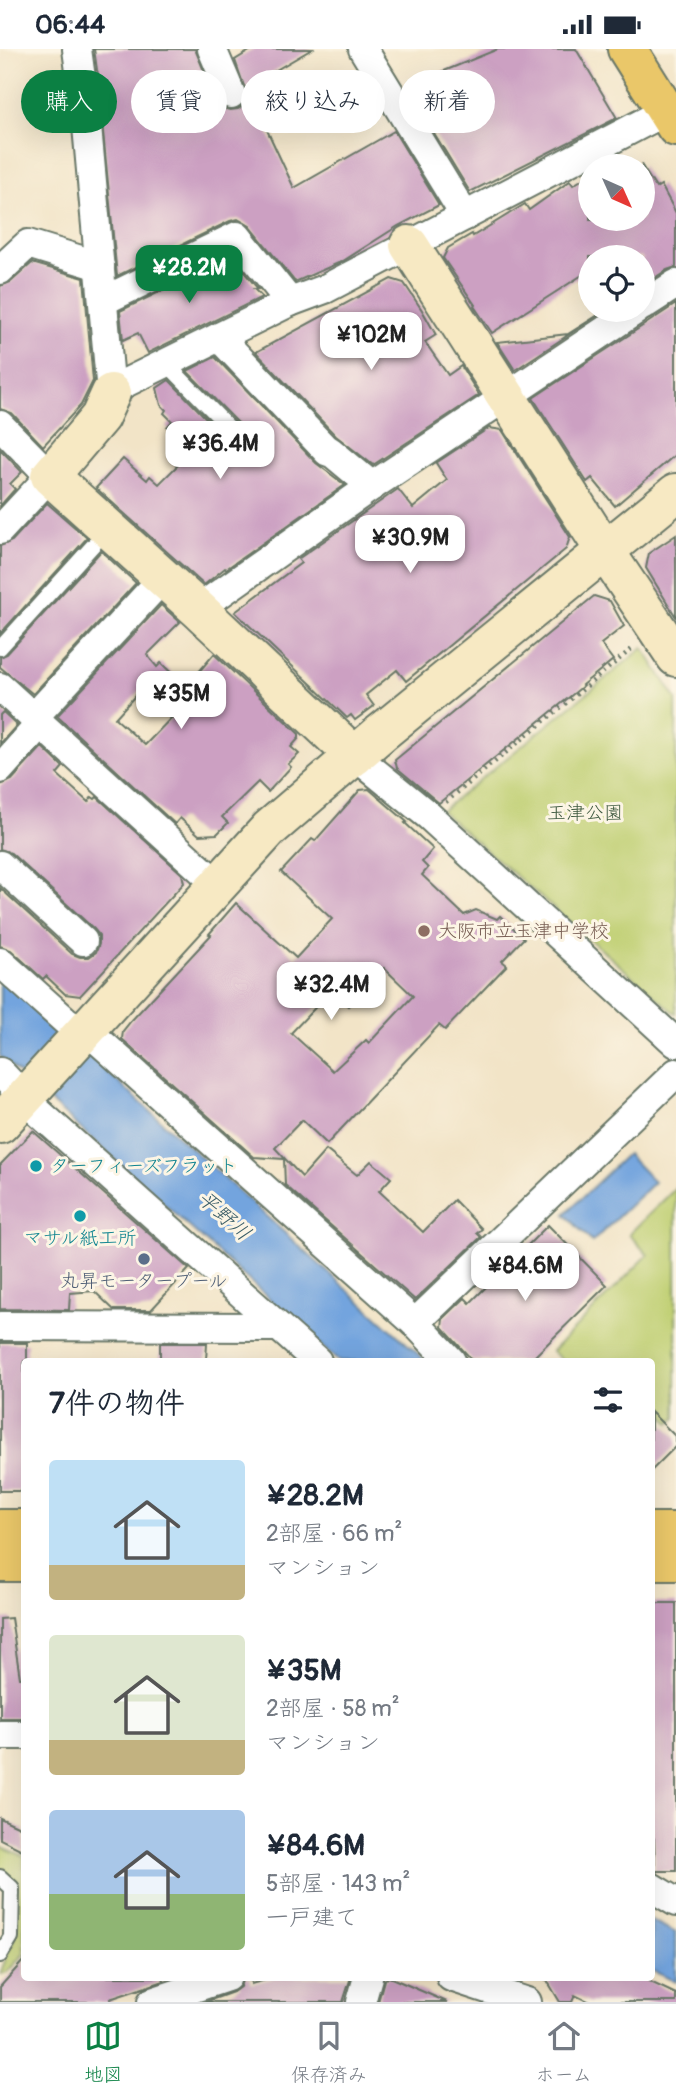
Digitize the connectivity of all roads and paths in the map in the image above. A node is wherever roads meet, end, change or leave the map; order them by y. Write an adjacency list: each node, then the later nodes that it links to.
1 (77, 49): 9 (street)
2 (363, 49): 7 (street)
3 (627, 49): 6 (main road)
4 (216, 50): 5 (street)
5 (231, 93)
6 (671, 119): 7 (street)
7 (465, 216): 8 (street)
8 (409, 245): 14 (street); 19 (street)
9 (100, 266): 10 (street); 13 (street)
10 (0, 270)
11 (676, 284): 12 (street)
12 (655, 298)
13 (103, 301): 14 (street); 18 (street)
14 (290, 302): 16 (street)
15 (617, 322): 19 (street)
16 (219, 337): 17 (street); 23 (street)
17 (166, 363): 18 (street); 21 (lane)
18 (111, 393): 22 (street)
19 (508, 397): 23 (street); 27 (street)
20 (0, 425): 22 (street)
21 (248, 447)
22 (50, 476): 25 (street); 26 (street)
23 (372, 487): 29 (street)
24 (676, 493): 27 (street)
25 (108, 529): 28 (street); 31 (lane)
26 (0, 530)
27 (605, 551): 30 (street); 34 (street)
28 (163, 578): 29 (street); 33 (street)
29 (198, 610): 34 (street)
30 (667, 642): 36 (path)
31 (0, 648)
32 (0, 687): 33 (street)
33 (36, 721): 35 (street); 38 (street)
34 (355, 756): 36 (street); 38 (street)
35 (0, 769)
36 (429, 815): 42 (street)
37 (0, 865): 39 (street)
38 (218, 885): 41 (street)
39 (83, 941)
40 (0, 962): 41 (street)
41 (80, 1035): 44 (street); 45 (street)
42 (676, 1043)
43 (676, 1073): 45 (street)
44 (14, 1095): 47 (street)
45 (415, 1324): 49 (street)
46 (0, 1326): 47 (street)
47 (279, 1327): 48 (street)
48 (314, 1358)
49 (448, 1358)
50 (0, 1529): 51 (main road)
51 (21, 1529)
52 (655, 1532): 53 (main road)
53 (676, 1532)
54 (655, 1561): 55 (main road)
55 (676, 1561)
56 (0, 1562): 57 (main road)
57 (21, 1562)
58 (0, 1735): 59 (street)
59 (21, 1735)
60 (0, 1877): 63 (lane)
61 (655, 1889): 62 (street)
62 (676, 1902)
63 (0, 1955)
64 (215, 1981): 67 (street)
65 (367, 1981): 68 (street)
66 (463, 1981): 69 (street)
67 (152, 2002)
68 (361, 2002)
69 (527, 2002)

